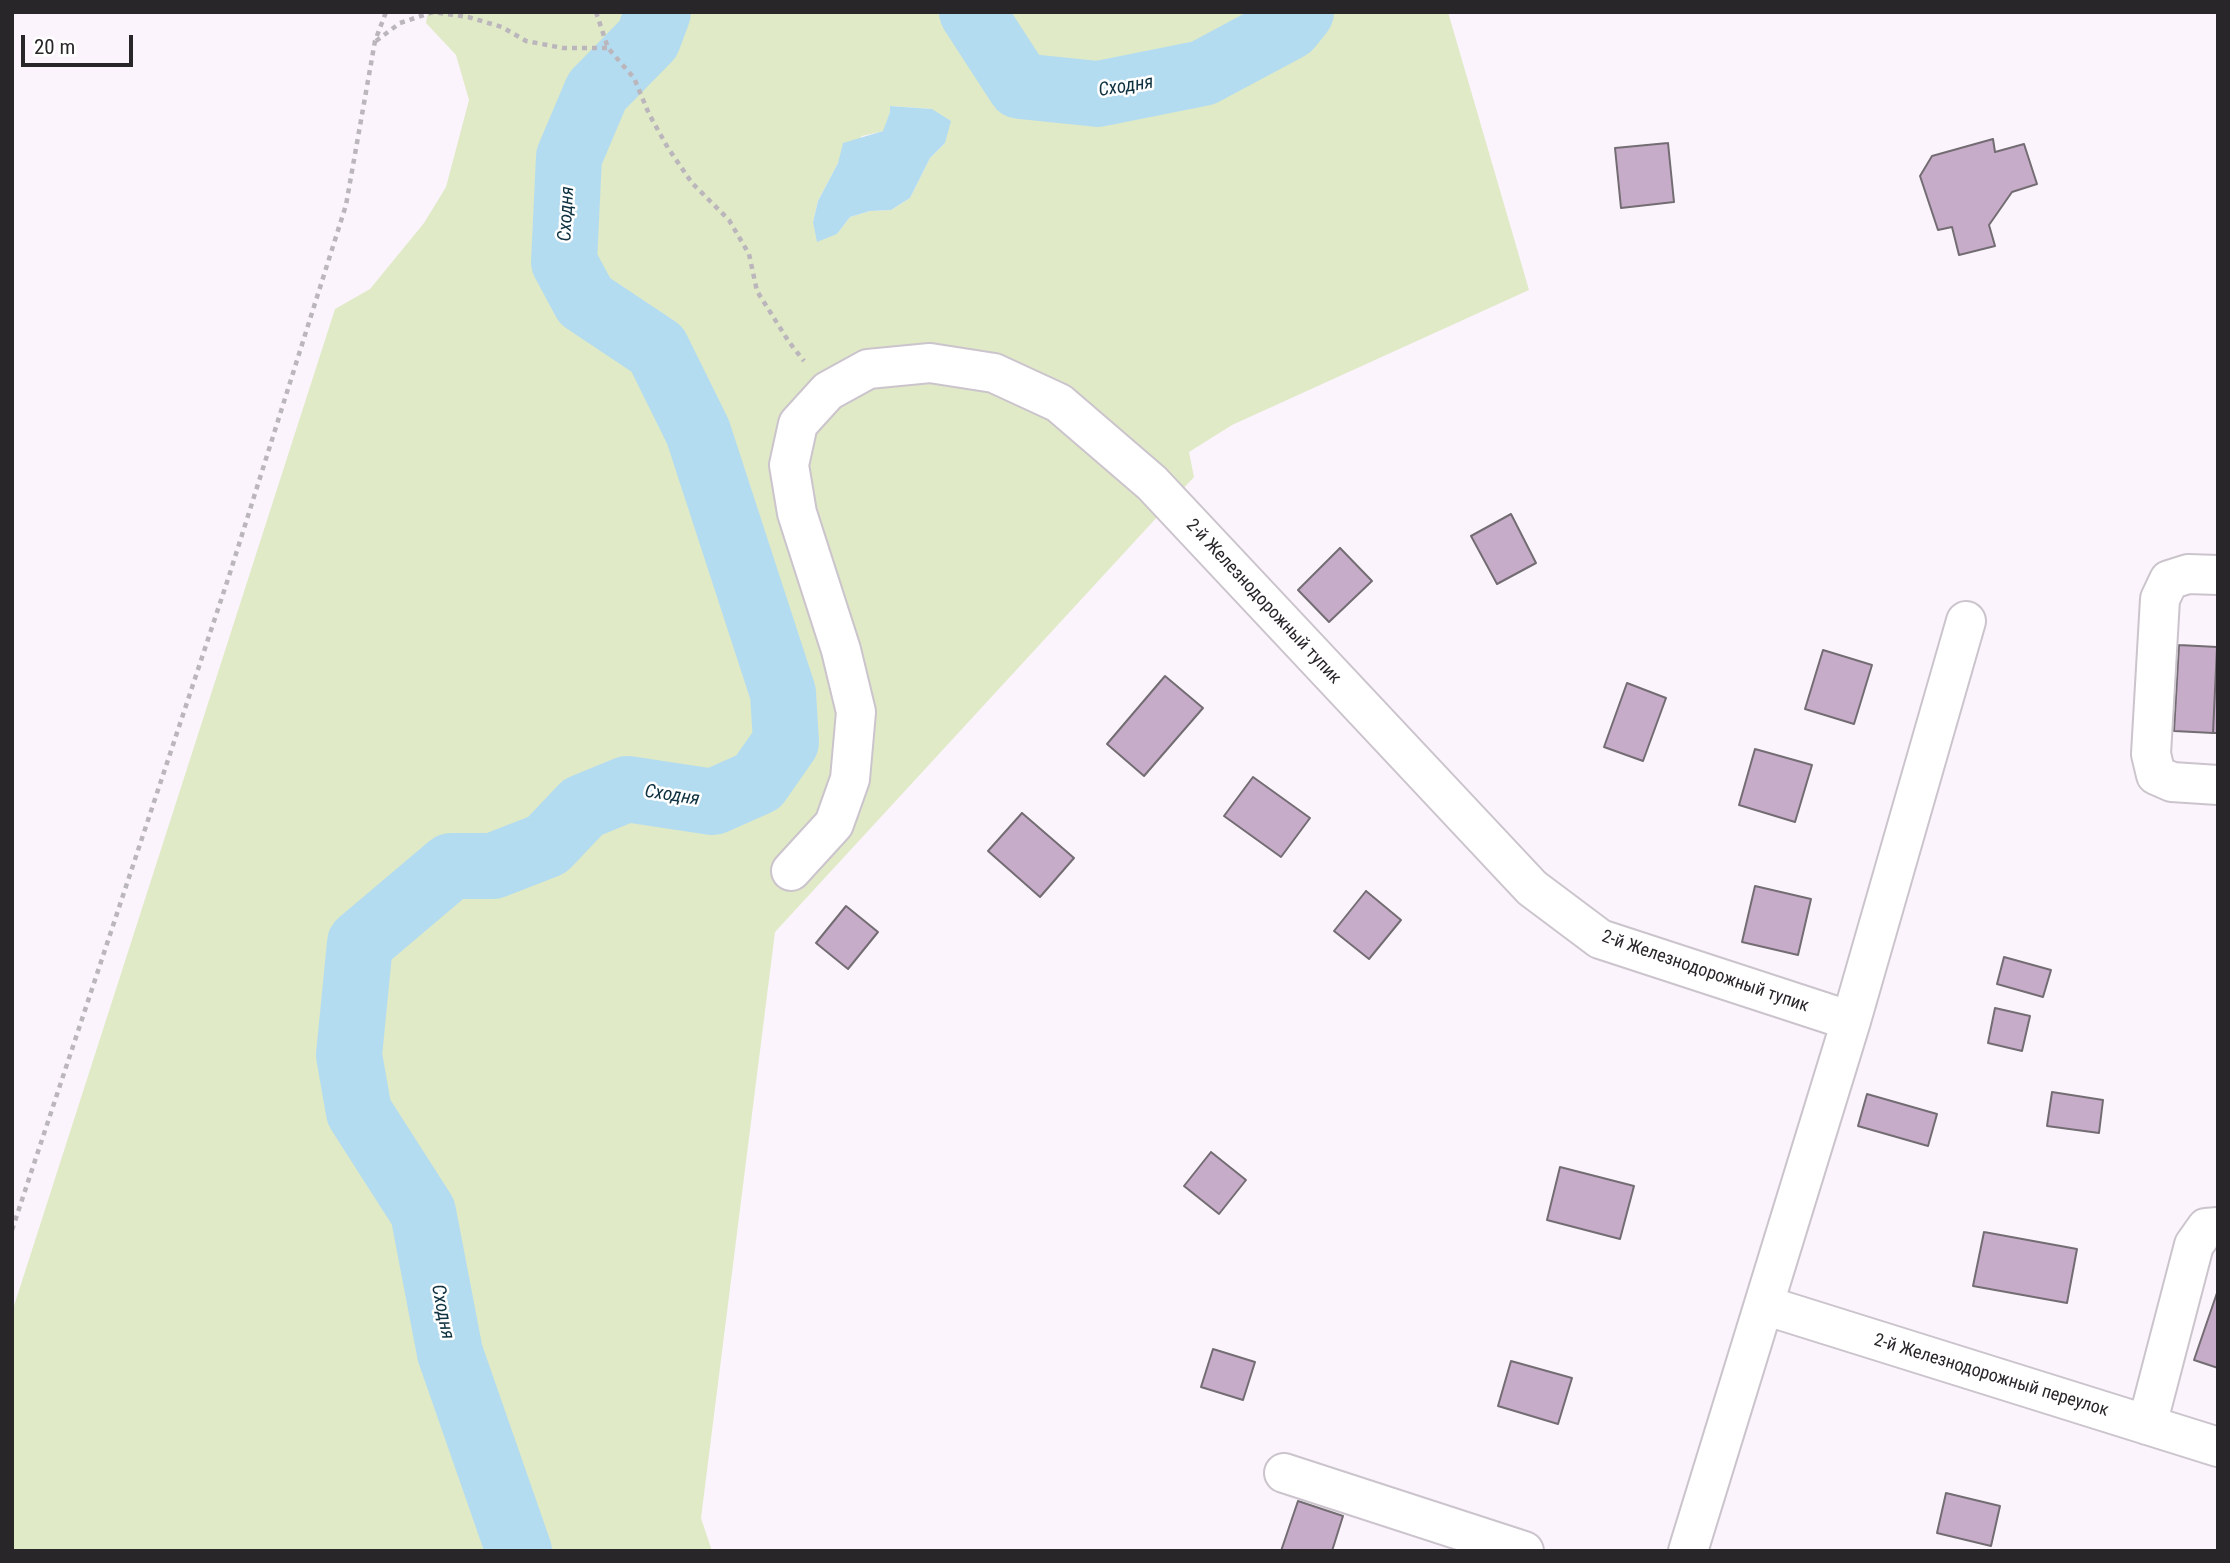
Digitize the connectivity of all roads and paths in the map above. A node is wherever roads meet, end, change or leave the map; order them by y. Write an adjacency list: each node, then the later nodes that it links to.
1 (386, 12): 3 (path)
2 (596, 12): 4 (path)
3 (375, 41): 4 (path); 12 (path)
4 (608, 48): 5 (path)
5 (828, 391): 9 (street, 2-й Железнодорожный тупик); 10 (street, 2-й Железнодорожный тупик)
6 (2218, 575): 8 (street)
7 (1966, 621): 10 (street)
8 (2218, 785)
9 (792, 871)
10 (1851, 1021): 13 (street)
11 (2218, 1227): 14 (street)
12 (12, 1230)
13 (1763, 1305): 14 (street, 2-й Железнодорожный переулок); 18 (street)
14 (2147, 1425): 15 (street, 2-й Железнодорожный переулок)
15 (2218, 1447)
16 (1284, 1473): 17 (street)
17 (1524, 1551)
18 (1688, 1551)

